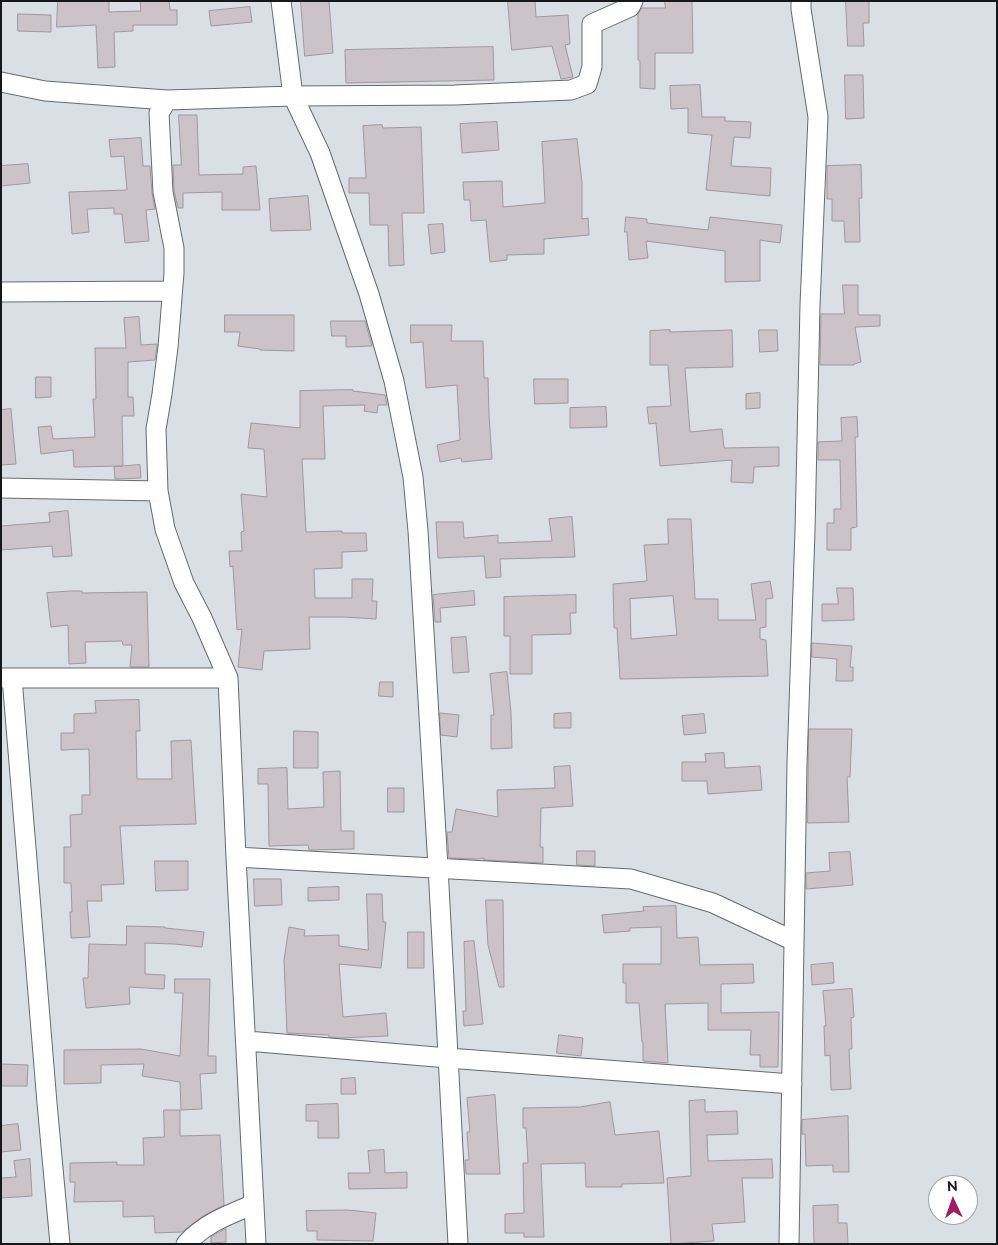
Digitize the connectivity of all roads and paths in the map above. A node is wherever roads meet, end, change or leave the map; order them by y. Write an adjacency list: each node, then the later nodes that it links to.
1 (281, 1): 5 (street)
2 (633, 1): 5 (street)
3 (801, 1): 15 (street)
4 (1, 82): 6 (street)
5 (293, 96): 6 (street); 14 (street)
6 (167, 100): 7 (street)
7 (172, 291): 8 (street); 10 (street)
8 (1, 292)
9 (1, 488): 10 (street)
10 (158, 491): 12 (street)
11 (7, 678): 12 (street); 20 (street)
12 (228, 678): 13 (street)
13 (236, 857): 14 (street); 16 (street)
14 (438, 868): 15 (street); 17 (street)
15 (794, 941): 18 (street)
16 (247, 1041): 17 (street); 19 (street)
17 (448, 1058): 18 (street); 23 (street)
18 (792, 1084): 24 (street)
19 (254, 1204): 21 (street); 22 (street)
20 (60, 1244)
21 (186, 1244)
22 (256, 1244)
23 (458, 1244)
24 (789, 1244)

